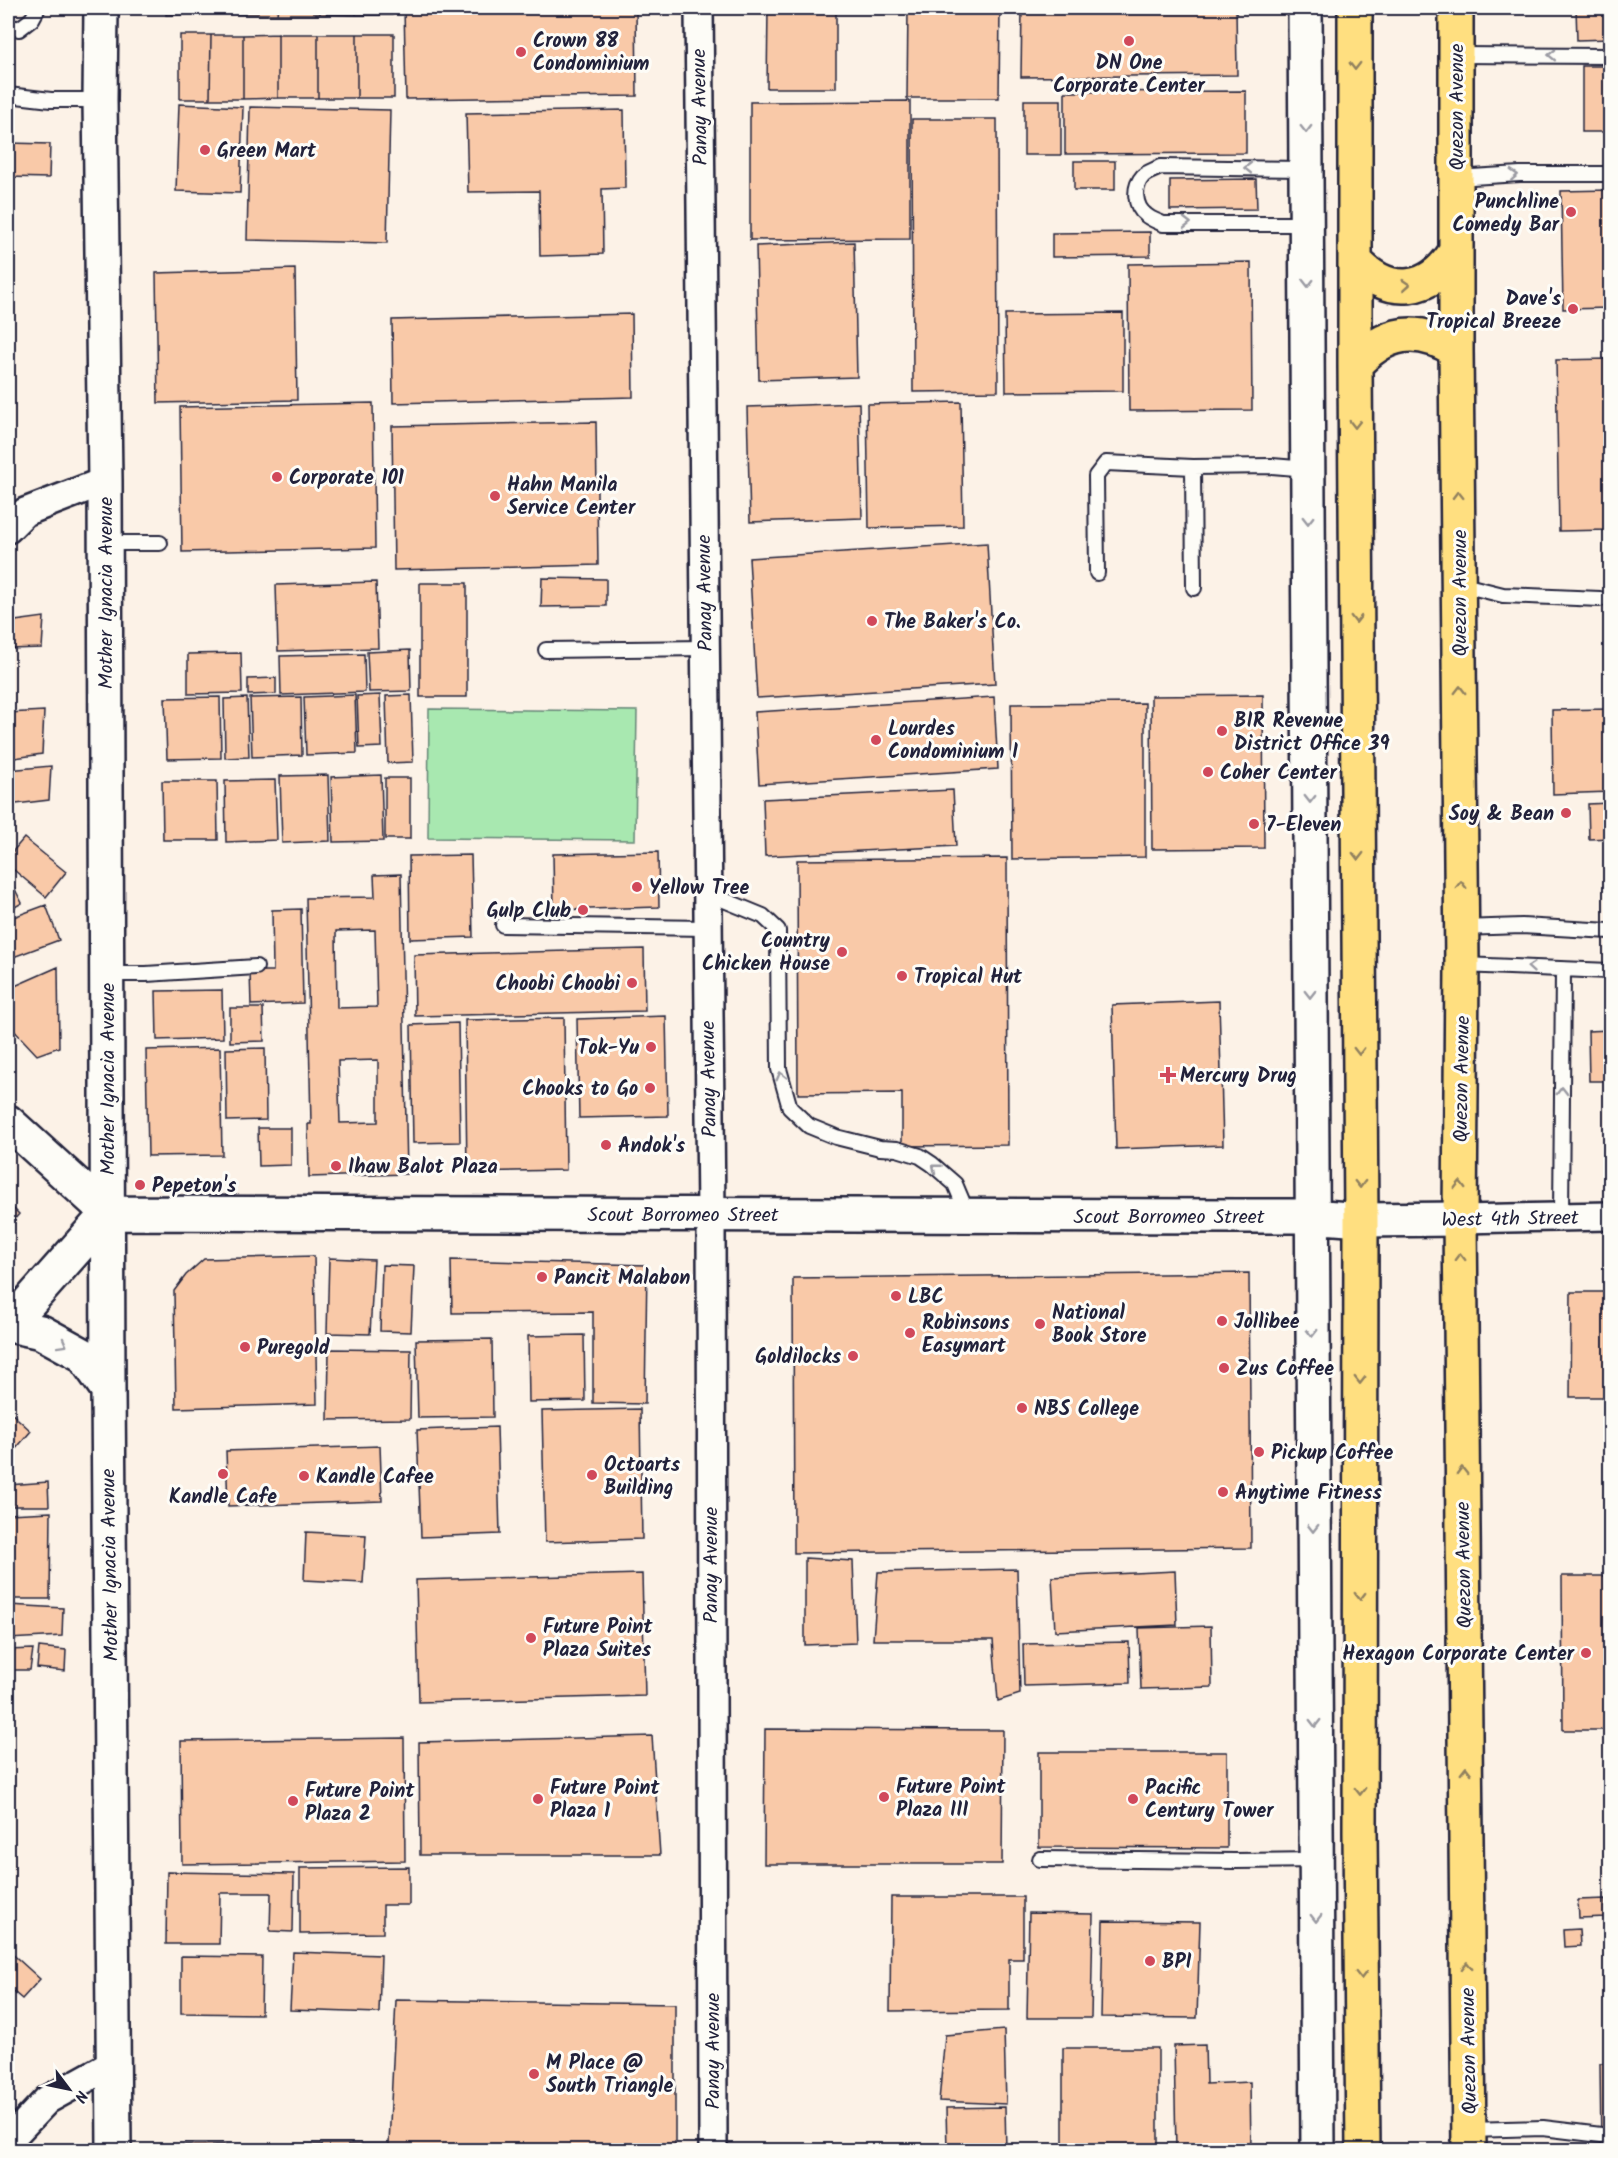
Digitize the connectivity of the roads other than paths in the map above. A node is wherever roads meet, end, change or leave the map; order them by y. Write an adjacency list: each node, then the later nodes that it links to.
1 (38, 8): 7 (lane)
2 (101, 8): 11 (street, Mother Ignacia Avenue)
3 (699, 8): 30 (street, Panay Avenue)
4 (1305, 8): 12 (street, one-way to 12)
5 (1355, 8): 17 (main road, one-way to 17)
6 (1456, 8): 8 (main road, Quezon Avenue)
7 (8, 26)
8 (1457, 55): 9 (lane, one-way to 8); 14 (main road, Quezon Avenue)
9 (1611, 56)
10 (8, 95): 11 (lane)
11 (100, 100): 22 (street, Mother Ignacia Avenue)
12 (1306, 169): 15 (street); 15 (lane, one-way to 15)
13 (1611, 174): 14 (lane, one-way to 13)
14 (1456, 178): 16 (main road, Quezon Avenue)
15 (1307, 224): 21 (street, one-way to 21)
16 (1456, 251): 17 (main road, one-way to 16); 18 (main road, Quezon Avenue)
17 (1356, 262): 19 (main road)
18 (1456, 350): 19 (main road); 27 (main road, Quezon Avenue, one-way to 18)
19 (1355, 365): 51 (main road, one-way to 51)
20 (1194, 467): 21 (lane); 26 (lane); 28 (lane)
21 (1308, 469): 46 (street, one-way to 46)
22 (105, 481): 23 (street); 24 (street, Mother Ignacia Avenue)
23 (8, 529)
24 (105, 543): 25 (lane); 41 (street, Mother Ignacia Avenue)
25 (160, 543)
26 (1097, 573)
27 (1459, 584): 29 (lane); 35 (main road, Quezon Avenue, one-way to 27)
28 (1194, 588)
29 (1600, 598)
30 (705, 648): 31 (lane); 32 (street, Panay Avenue)
31 (546, 650)
32 (707, 893): 34 (street, Panay Avenue); 45 (lane, one-way to 32)
33 (503, 925): 34 (lane)
34 (707, 928): 44 (street, Panay Avenue)
35 (1461, 928): 36 (lane); 37 (main road, Quezon Avenue)
36 (1611, 931)
37 (1462, 965): 39 (lane, one-way to 37); 50 (main road, Quezon Avenue, one-way to 37)
38 (256, 967): 41 (lane)
39 (1563, 970): 40 (lane); 48 (lane, one-way to 39)
40 (1611, 970)
41 (106, 974): 43 (street, Mother Ignacia Avenue)
42 (8, 1122): 43 (street)
43 (108, 1213): 44 (street, Scout Borromeo Street); 52 (street); 53 (street, Mother Ignacia Avenue)
44 (711, 1215): 45 (street, Scout Borromeo Street); 61 (street, Panay Avenue)
45 (968, 1215): 46 (street, Scout Borromeo Street)
46 (1311, 1216): 51 (street, Scout Borromeo Street); 55 (street, one-way to 55)
47 (1611, 1216): 48 (street, West 4th Street)
48 (1561, 1217): 50 (street, West 4th Street)
49 (1410, 1219): 50 (street, West 4th Street); 51 (street, Scout Borromeo Street)
50 (1460, 1219): 58 (main road, Quezon Avenue, one-way to 50)
51 (1361, 1220): 63 (main road, one-way to 63)
52 (8, 1325): 53 (street, one-way to 53)
53 (108, 1390): 56 (street, Mother Ignacia Avenue)
54 (1040, 1859): 55 (lane)
55 (1316, 1860): 62 (street, one-way to 62)
56 (114, 2063): 59 (street); 60 (street, Mother Ignacia Avenue)
57 (1601, 2135): 58 (lane)
58 (1469, 2140)
59 (8, 2141)
60 (114, 2151)
61 (713, 2151)
62 (1318, 2151)
63 (1363, 2151)

